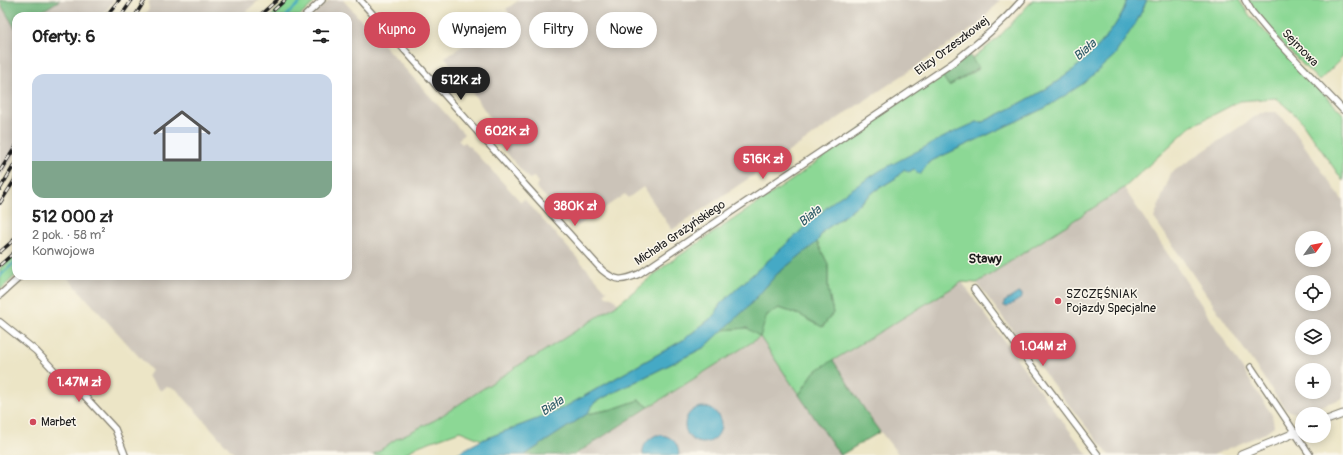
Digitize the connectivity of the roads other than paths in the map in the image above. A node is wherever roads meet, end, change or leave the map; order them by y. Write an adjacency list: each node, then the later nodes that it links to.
1 (322, 0): 5 (street)
2 (360, 0): 6 (street, Michała Grażyńskiego)
3 (1022, 0): 6 (street, Elizy Orzeszkowej)
4 (1245, 0): 7 (street, Sejmowa)
5 (309, 12)
6 (911, 91)
7 (1343, 110)
8 (17, 280): 10 (street)
9 (974, 289): 19 (street)
10 (0, 295)
11 (0, 322): 18 (street)
12 (1251, 366): 15 (street)
13 (1343, 414): 14 (street)
14 (1331, 418)
15 (1295, 426)
16 (1295, 433): 20 (street)
17 (1304, 443): 21 (street)
18 (124, 455)
19 (1098, 455)
20 (1241, 455)
21 (1310, 455)

